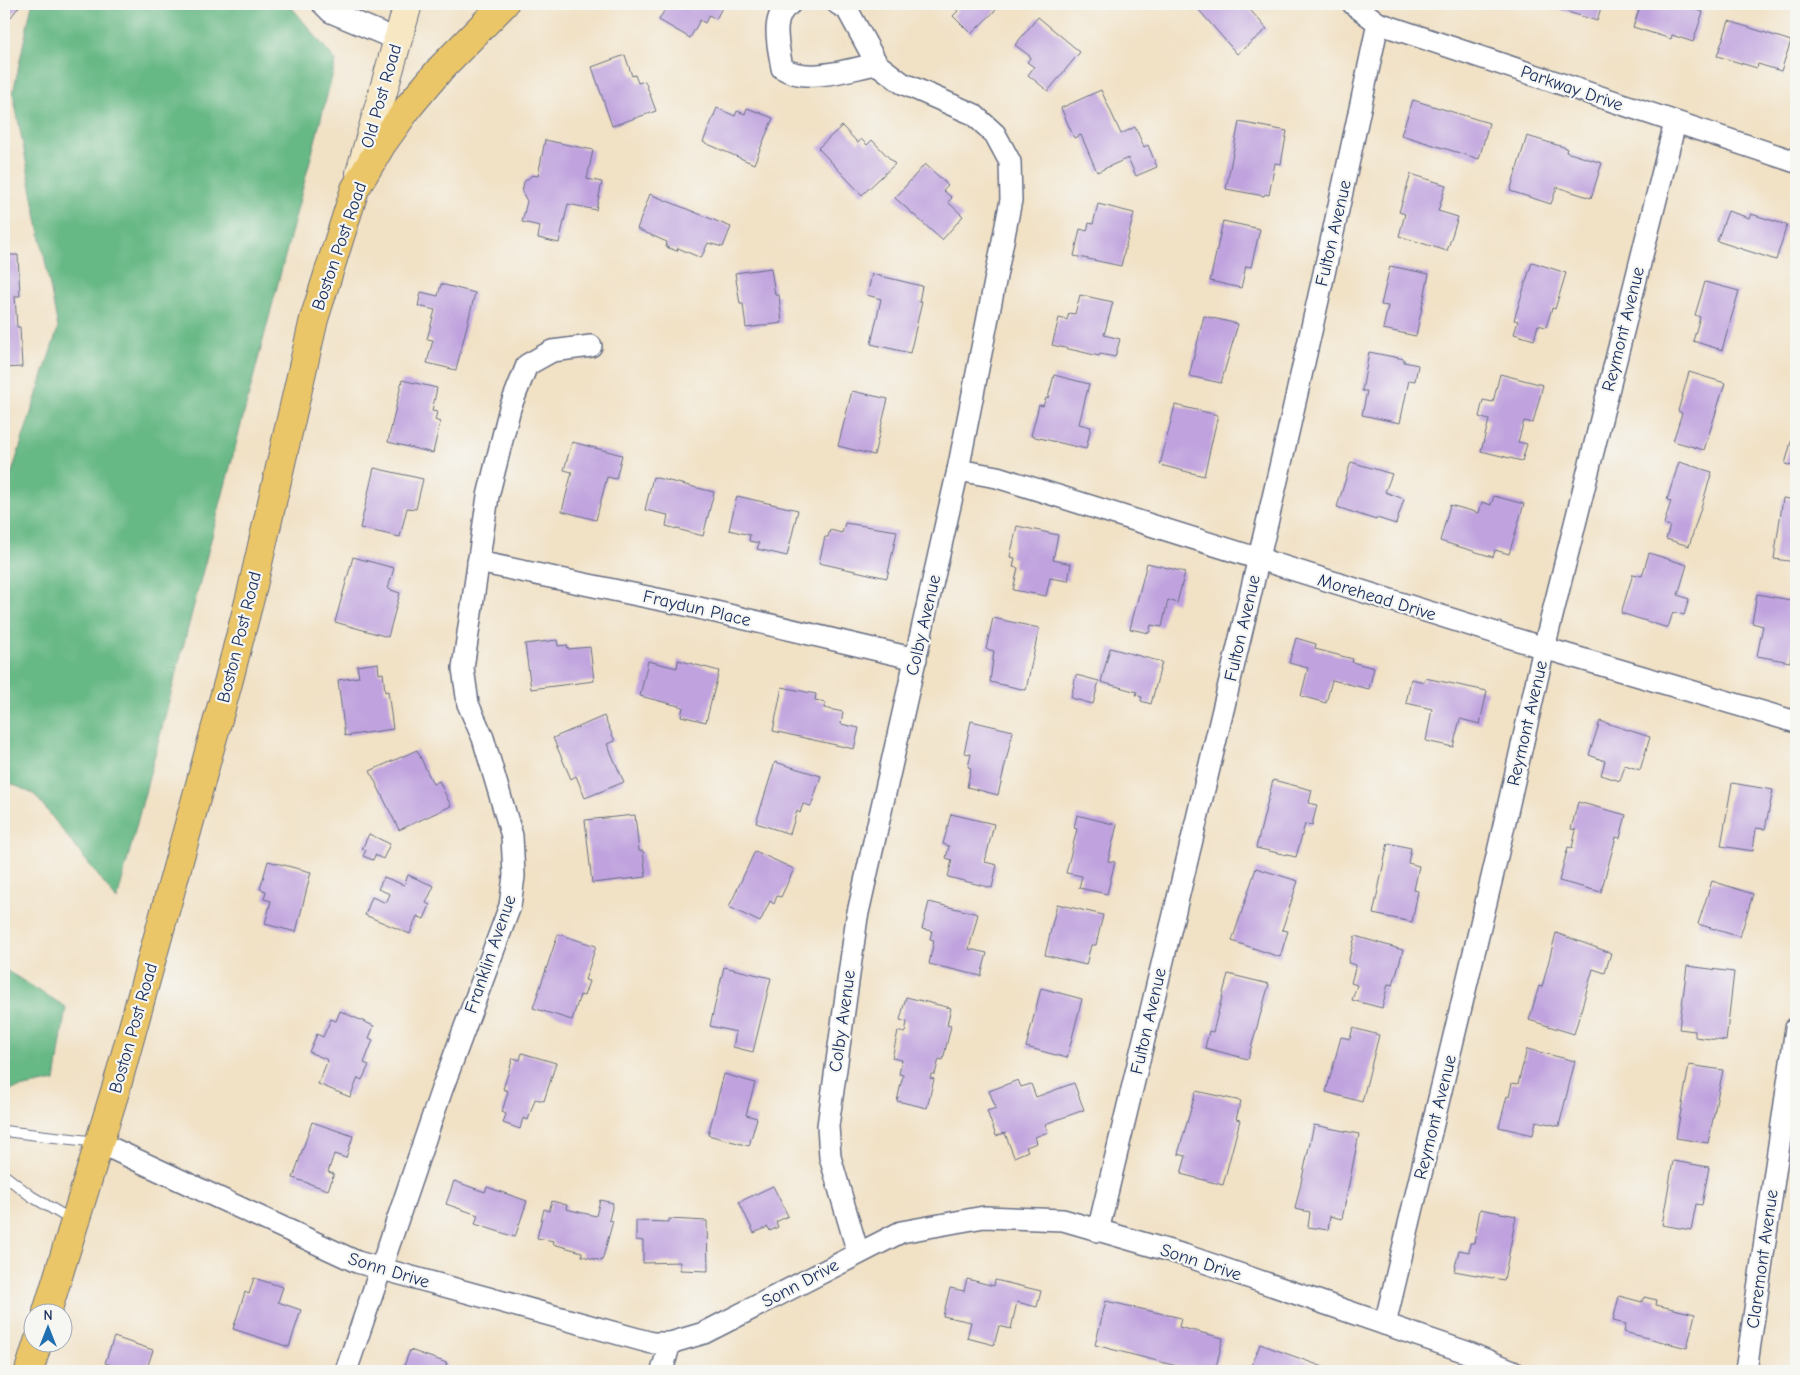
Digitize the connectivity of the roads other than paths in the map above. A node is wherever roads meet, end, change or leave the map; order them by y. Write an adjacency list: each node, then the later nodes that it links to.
1 (323, 4): 8 (street)
2 (408, 4): 8 (street, Old Post Road)
3 (504, 4): 12 (main road, Boston Post Road)
4 (790, 4): 9 (street)
5 (838, 4): 9 (street, Colby Avenue)
6 (1353, 4): 7 (street, Parkway Drive)
7 (1378, 23): 10 (street, Parkway Drive); 15 (street, Fulton Avenue)
8 (398, 40): 12 (street, Old Post Road)
9 (877, 64): 14 (street, Colby Avenue)
10 (1675, 122): 11 (street, Parkway Drive); 17 (street, Reymont Avenue)
11 (1796, 162)
12 (355, 189): 22 (main road, Boston Post Road)
13 (591, 346): 16 (street, Franklin Avenue)
14 (958, 470): 15 (street, Morehead Drive); 18 (street, Colby Avenue)
15 (1258, 560): 17 (street, Morehead Drive); 25 (street, Fulton Avenue)
16 (478, 562): 18 (street, Fraydun Place); 27 (street, Franklin Avenue)
17 (1544, 648): 19 (street, Morehead Drive); 29 (street, Reymont Avenue)
18 (916, 659): 26 (street, Colby Avenue)
19 (1796, 722)
20 (1796, 1028): 36 (street, Claremont Avenue)
21 (4, 1131): 22 (lane)
22 (100, 1143): 24 (main road, Boston Post Road); 27 (street, Sonn Drive)
23 (4, 1175): 24 (lane)
24 (75, 1223): 28 (main road, Boston Post Road)
25 (1098, 1231): 26 (street, Sonn Drive); 29 (street, Sonn Drive)
26 (858, 1253): 30 (street, Sonn Drive)
27 (380, 1270): 30 (street, Sonn Drive); 33 (street, Franklin Avenue)
28 (50, 1302)
29 (1385, 1324): 35 (street, Sonn Drive)
30 (670, 1343): 34 (street)
31 (35, 1352): 32 (main road)
32 (28, 1371)
33 (346, 1371)
34 (662, 1371)
35 (1514, 1371)
36 (1746, 1371)

